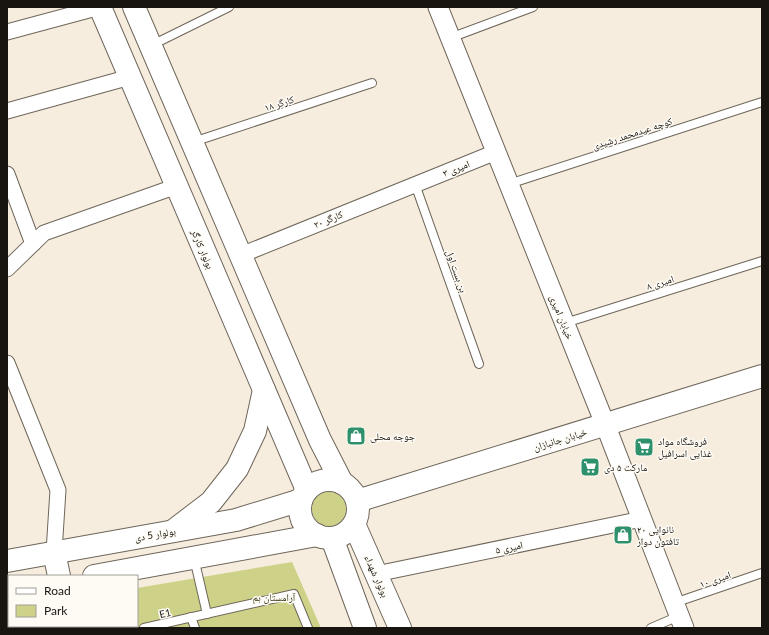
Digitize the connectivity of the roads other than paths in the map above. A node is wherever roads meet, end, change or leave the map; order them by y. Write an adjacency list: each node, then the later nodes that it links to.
1 (100, 7): 6 (street); 9 (main road, بولوار کارگر)
2 (134, 7): 8 (main road)
3 (229, 7): 8 (lane)
4 (438, 7): 7 (street, خیابان امیری)
5 (534, 7): 7 (lane)
6 (7, 32)
7 (450, 38): 14 (street, خیابان امیری)
8 (151, 46): 13 (main road)
9 (130, 77): 12 (street); 18 (main road, بولوار کارگر)
10 (372, 83): 13 (lane, کارگر ۱۸)
11 (762, 102): 17 (lane, کوچه عیدمحمد رشیدی)
12 (7, 111)
13 (192, 142): 20 (main road)
14 (496, 152): 16 (street, امیری ۳); 17 (street, خیابان امیری)
15 (7, 174): 19 (street)
16 (416, 184): 20 (street, کارگر ۲۰); 25 (lane, بن بست اول)
17 (509, 184): 23 (street, خیابان امیری)
18 (177, 186): 19 (street); 27 (main road, بولوار کارگر)
19 (33, 244): 22 (street)
20 (241, 255): 29 (main road)
21 (762, 261): 23 (lane, امیری ۸)
22 (7, 269)
23 (565, 323): 28 (street, خیابان امیری)
24 (7, 363): 38 (street)
25 (479, 364)
26 (762, 376): 28 (main road, خیابان جانبازان)
27 (264, 390): 30 (main road, بولوار کارگر); 35 (main road)
28 (606, 424): 31 (main road, خیابان جانبازان); 32 (street, خیابان امیری)
29 (342, 483): 30 (main road); 31 (main road)
30 (304, 495): 33 (main road, بولوار 5 دی); 36 (main road)
31 (357, 501): 34 (main road)
32 (642, 519): 42 (street, امیری ۵); 47 (street, خیابان امیری)
33 (236, 520): 35 (main road, بولوار 5 دی); 37 (main road)
34 (354, 524): 36 (main road); 42 (main road, بولوار شهداء)
35 (173, 531): 38 (main road, بولوار 5 دی)
36 (324, 536): 37 (main road); 49 (main road)
37 (242, 550): 39 (main road)
38 (54, 552): 40 (main road, بولوار 5 دی); 43 (main road)
39 (194, 558): 44 (main road); 46 (lane)
40 (7, 560)
41 (762, 573): 47 (lane, امیری ۱۰)
42 (376, 574): 45 (main road, بولوار شهداء)
43 (59, 575)
44 (100, 575)
45 (390, 605): 49 (main road); 53 (main road, بولوار شهداء)
46 (207, 614): 48 (lane, E1); 52 (lane, E1)
47 (679, 616): 54 (lane, امیری ۱۰)
48 (191, 618): 50 (lane, E1); 51 (lane)
49 (362, 622)
50 (144, 628)
51 (195, 628)
52 (308, 628)
53 (400, 628)
54 (651, 628)

